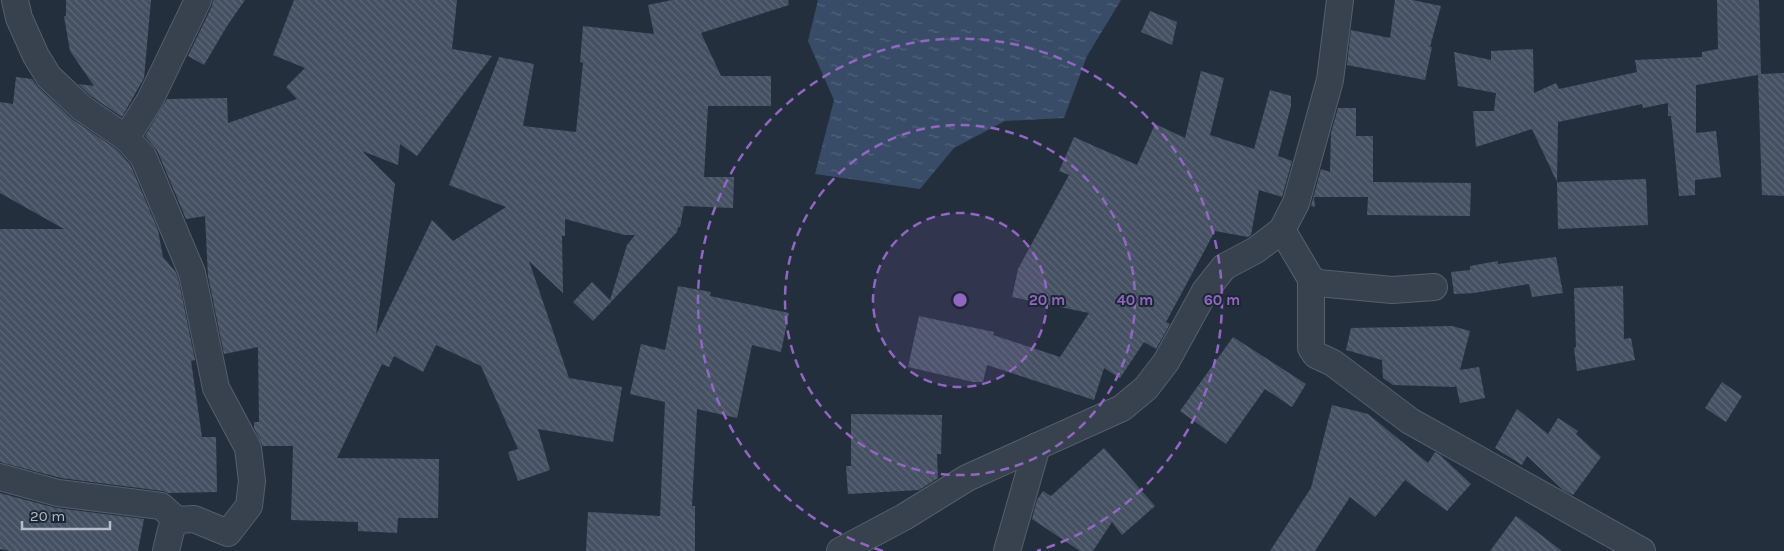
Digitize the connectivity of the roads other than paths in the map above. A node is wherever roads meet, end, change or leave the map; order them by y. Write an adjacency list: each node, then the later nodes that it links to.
1 (15, 0): 4 (street)
2 (198, 0): 4 (street)
3 (1340, 0): 5 (street)
4 (126, 138): 10 (street)
5 (1282, 230): 6 (street); 8 (street)
6 (1311, 279): 7 (street); 14 (street)
7 (1434, 287)
8 (1037, 446): 12 (street); 13 (street)
9 (0, 477): 10 (street)
10 (177, 520): 11 (street)
11 (166, 551)
12 (840, 551)
13 (1007, 551)
14 (1642, 551)

